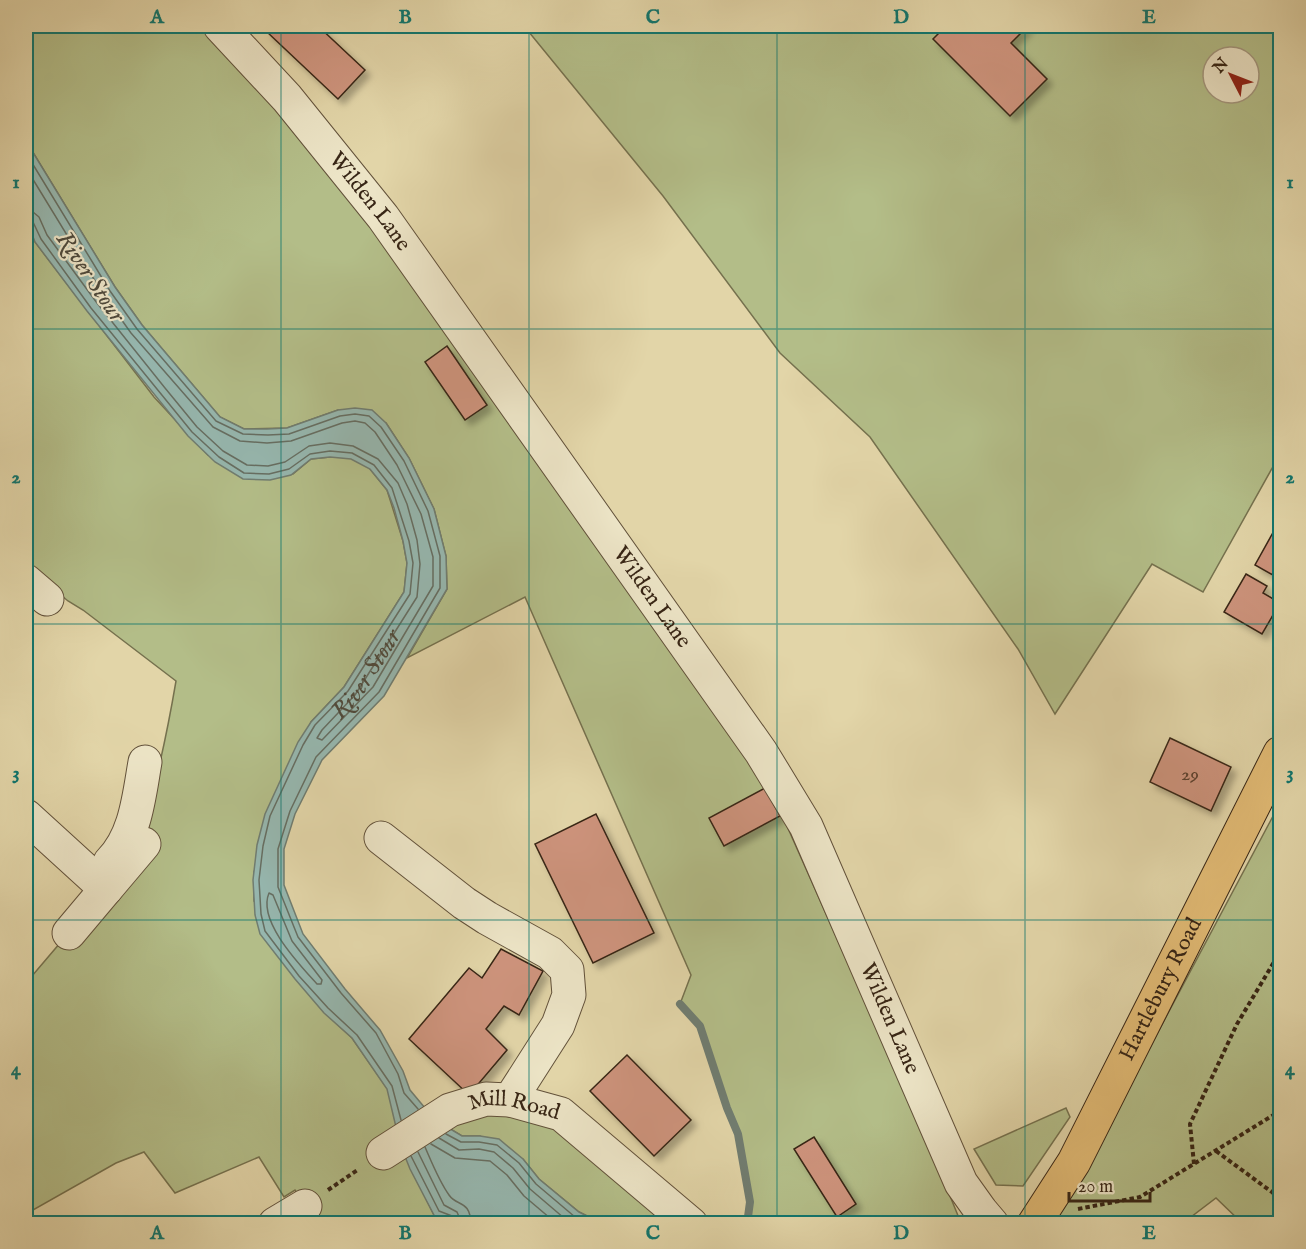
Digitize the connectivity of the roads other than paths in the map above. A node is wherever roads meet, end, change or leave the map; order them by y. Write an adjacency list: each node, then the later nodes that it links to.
1 (220, 26): 15 (street, Wilden Lane)
2 (1281, 753): 12 (main road, Hartlebury Road)
3 (145, 762): 7 (street)
4 (30, 820): 7 (street)
5 (381, 838): 9 (street)
6 (144, 844): 7 (street)
7 (99, 883): 8 (street)
8 (69, 933)
9 (510, 1100): 10 (street, Mill Road); 14 (street, Mill Road)
10 (383, 1153)
11 (305, 1206): 13 (street)
12 (1036, 1220)
13 (275, 1224)
14 (691, 1224)
15 (992, 1224)

